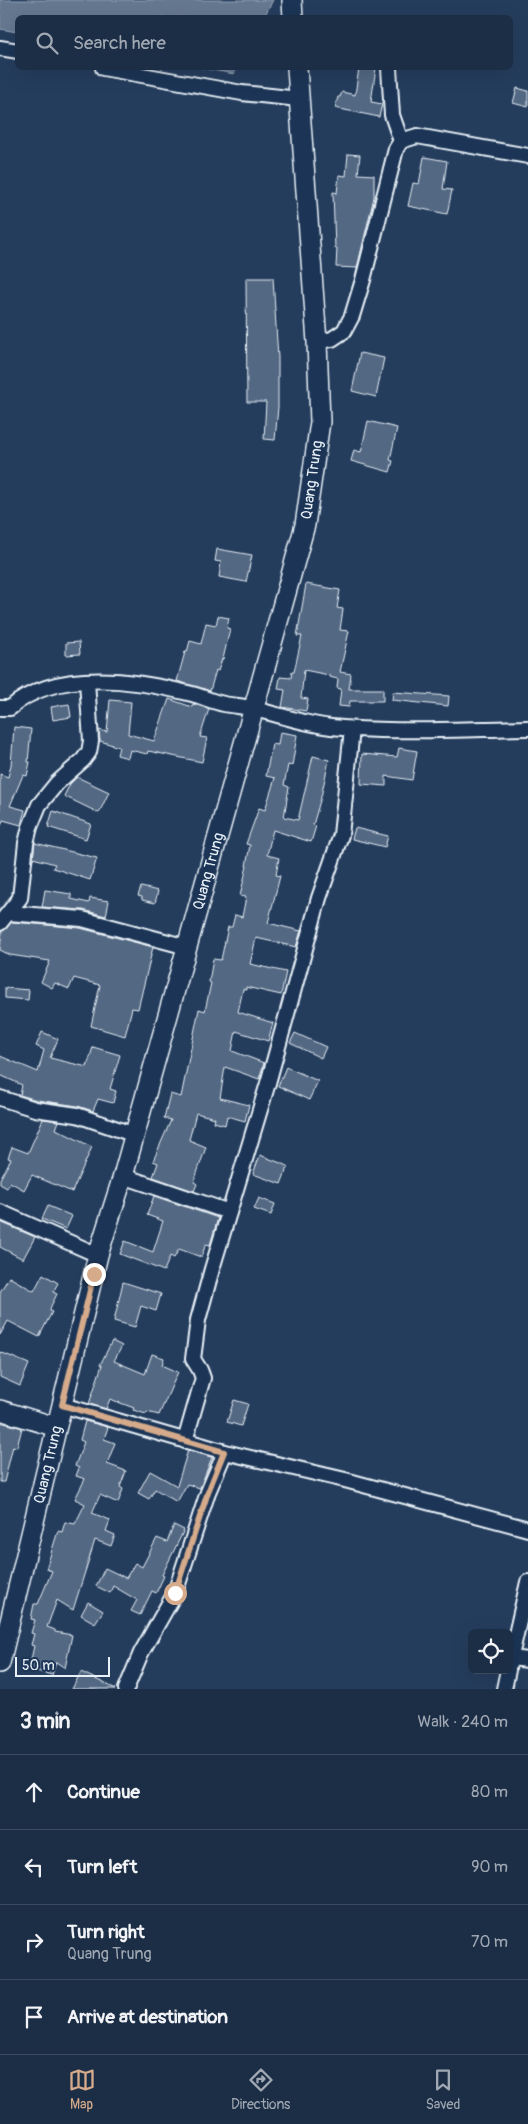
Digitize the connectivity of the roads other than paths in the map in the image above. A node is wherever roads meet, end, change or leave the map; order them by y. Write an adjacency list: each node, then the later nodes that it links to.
1 (292, 0): 2 (main road)
2 (293, 15)
3 (0, 48): 4 (street)
4 (15, 50)
5 (114, 70): 8 (street)
6 (297, 70): 8 (main road, Quang Trung)
7 (389, 70): 9 (street)
8 (299, 99): 11 (main road, Quang Trung)
9 (401, 140): 10 (street); 11 (street)
10 (528, 156)
11 (317, 342): 14 (main road, Quang Trung)
12 (87, 681): 13 (street); 14 (street); 17 (street)
13 (0, 708)
14 (254, 709): 16 (street); 18 (main road, Quang Trung)
15 (528, 728): 16 (street)
16 (352, 729): 23 (street)
17 (3, 919): 18 (street)
18 (187, 947): 20 (main road, Quang Trung)
19 (0, 1098): 20 (street)
20 (135, 1135): 21 (main road, Quang Trung)
21 (123, 1176): 23 (street); 24 (main road, Quang Trung)
22 (0, 1212): 24 (street)
23 (229, 1212): 28 (street)
24 (98, 1255): 25 (main road, Quang Trung)
25 (62, 1405): 27 (main road, Quang Trung); 28 (street)
26 (0, 1410): 27 (main road)
27 (56, 1427): 34 (main road, Quang Trung)
28 (185, 1441): 29 (street)
29 (224, 1452): 30 (street); 37 (street)
30 (528, 1529)
31 (528, 1582): 32 (street)
32 (513, 1647)
33 (528, 1660): 35 (street)
34 (0, 1663)
35 (513, 1663)
36 (507, 1674): 38 (street)
37 (126, 1689)
38 (504, 1689)

